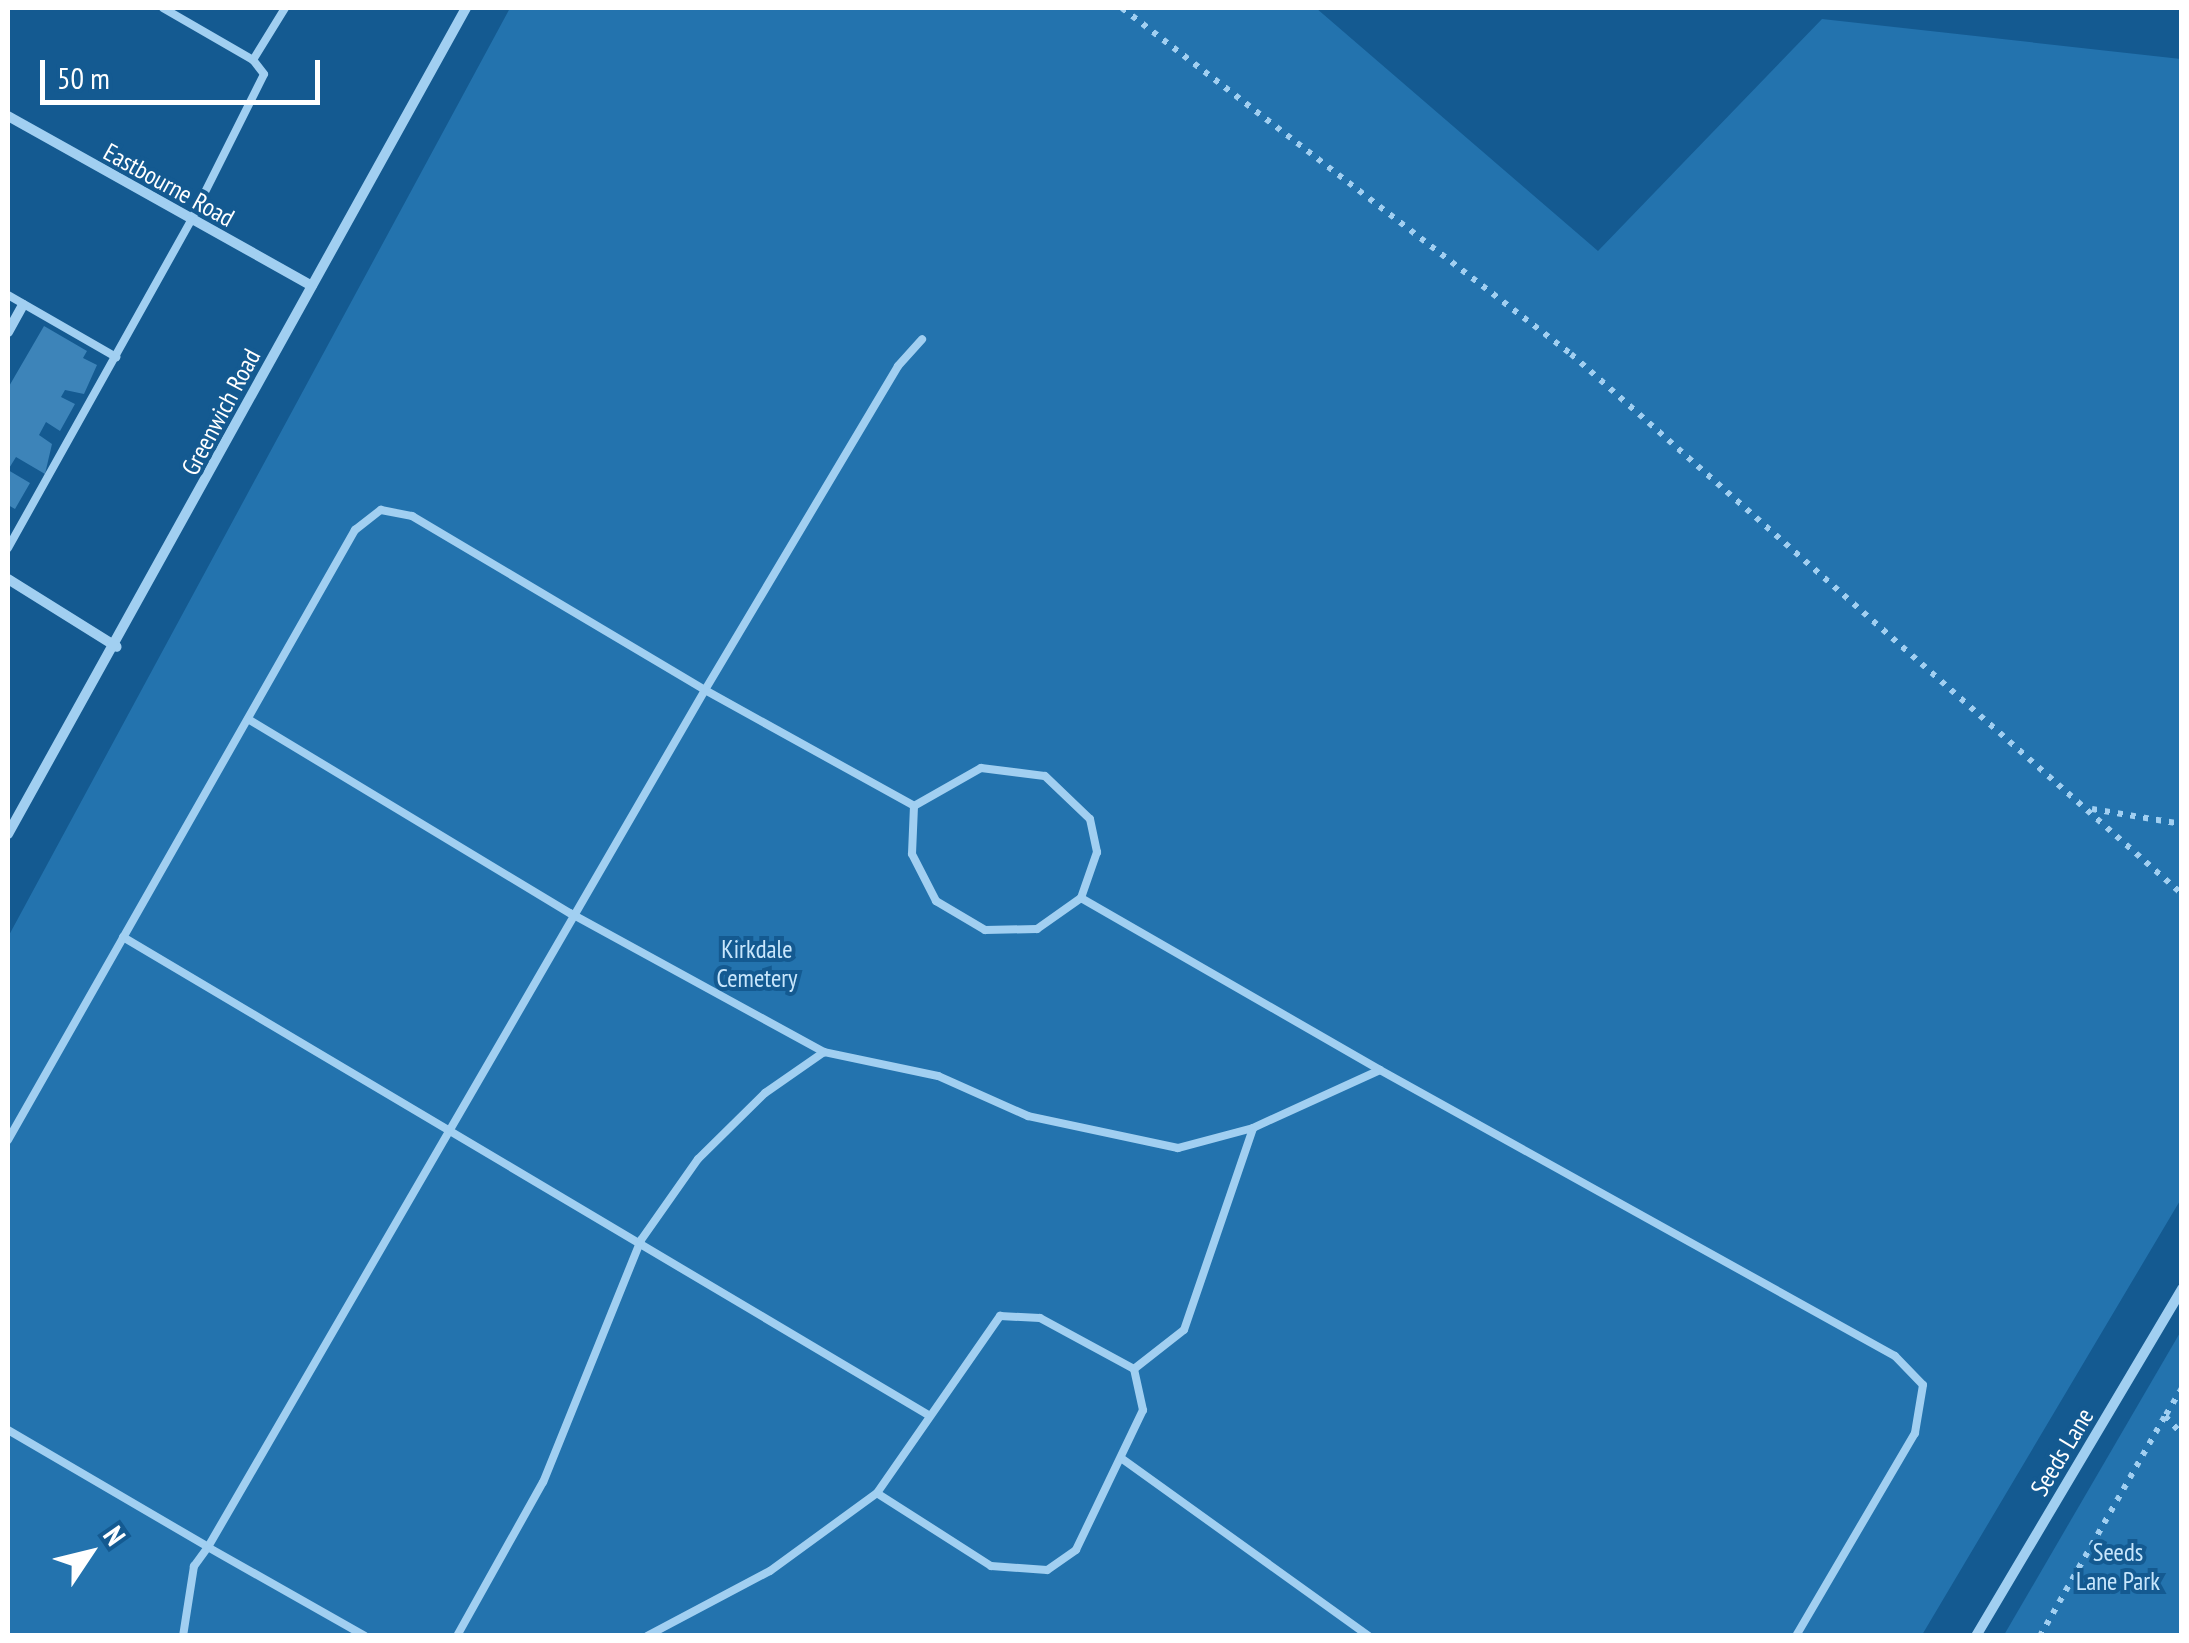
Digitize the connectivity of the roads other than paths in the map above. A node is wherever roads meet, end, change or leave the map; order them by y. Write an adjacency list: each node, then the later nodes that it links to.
1 (163, 8): 4 (lane)
2 (285, 8): 4 (lane)
3 (466, 8): 7 (street, Greenwich Road)
4 (253, 60): 6 (lane)
5 (8, 116): 6 (street, Eastbourne Road)
6 (190, 222): 7 (street, Eastbourne Road); 12 (lane)
7 (312, 286): 15 (street, Greenwich Road)
8 (8, 295): 9 (lane)
9 (23, 305): 10 (street); 12 (lane)
10 (8, 332)
11 (922, 339): 16 (lane)
12 (116, 357): 13 (lane)
13 (8, 548)
14 (8, 579): 15 (street)
15 (117, 647): 19 (street, Greenwich Road)
16 (705, 690): 17 (lane); 18 (lane); 21 (lane)
17 (248, 719): 21 (lane); 22 (lane)
18 (914, 806): 20 (lane); 20 (lane)
19 (8, 834)
20 (1082, 898): 24 (lane)
21 (570, 912): 23 (lane); 25 (lane)
22 (123, 936): 25 (lane); 27 (lane)
23 (824, 1052): 26 (lane); 28 (lane)
24 (1380, 1070): 26 (lane); 41 (lane)
25 (451, 1128): 28 (lane); 35 (lane)
26 (1253, 1128): 30 (lane)
27 (8, 1140)
28 (642, 1240): 31 (lane); 38 (lane)
29 (2182, 1289): 42 (street, Seeds Lane)
30 (1134, 1368): 31 (lane); 33 (lane)
31 (930, 1416): 34 (lane)
32 (8, 1430): 35 (lane)
33 (1120, 1458): 34 (lane); 40 (lane)
34 (876, 1493): 39 (lane)
35 (208, 1547): 36 (lane); 37 (lane)
36 (183, 1636)
37 (364, 1636)
38 (458, 1636)
39 (648, 1636)
40 (1369, 1636)
41 (1796, 1636)
42 (1976, 1636)

